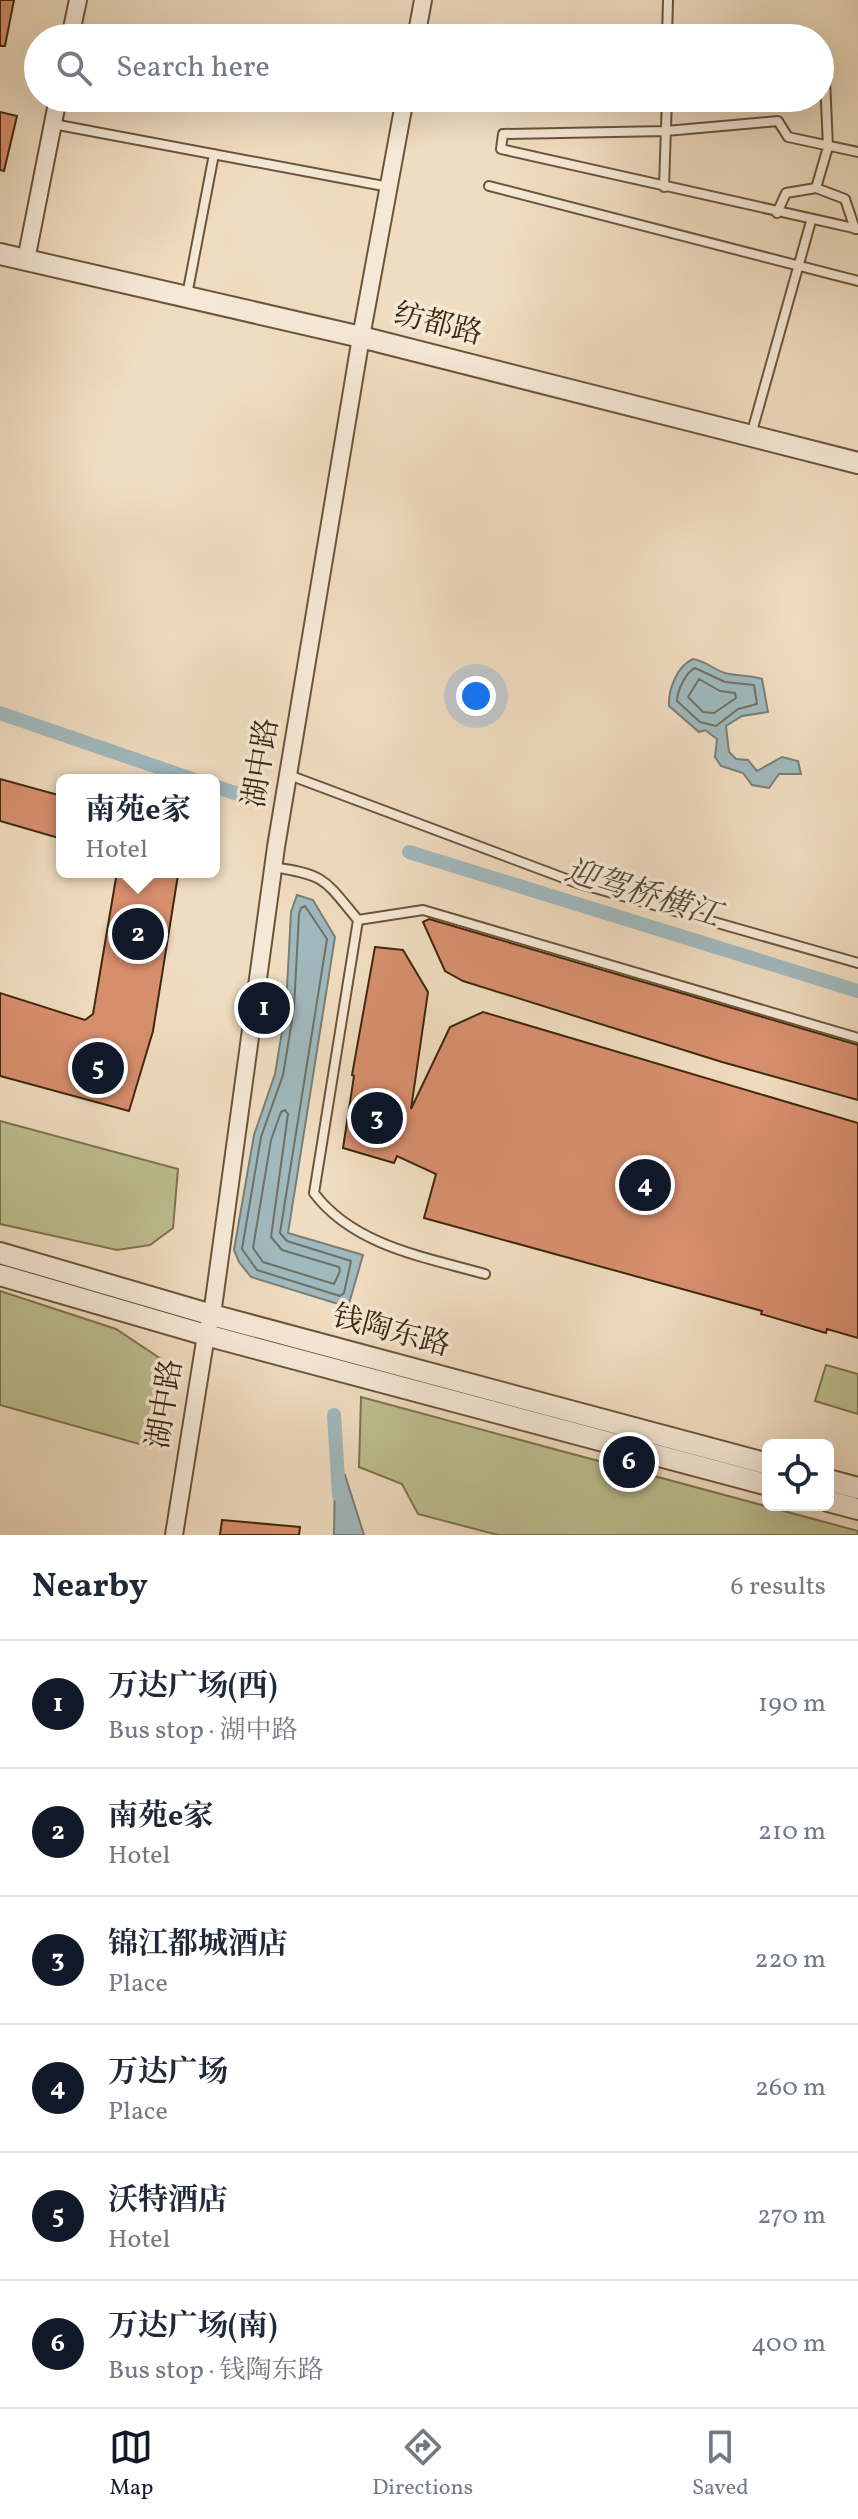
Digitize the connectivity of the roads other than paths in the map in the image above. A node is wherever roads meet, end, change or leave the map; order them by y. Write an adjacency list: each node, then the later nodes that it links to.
1 (78, 0): 4 (street)
2 (423, 0): 5 (street)
3 (668, 0): 6 (lane)
4 (73, 24)
5 (419, 24)
6 (667, 24)
7 (55, 112): 11 (street)
8 (402, 112): 17 (street, 湖中路)
9 (667, 112): 12 (lane)
10 (826, 112): 13 (lane)
11 (53, 124): 15 (lane); 24 (street)
12 (666, 131): 13 (lane); 18 (lane); 18 (lane)
13 (828, 147): 14 (lane); 19 (lane)
14 (858, 152)
15 (214, 154): 17 (lane); 27 (lane)
16 (489, 186): 25 (lane)
17 (389, 187): 28 (street, 湖中路)
18 (664, 187): 20 (lane)
19 (816, 188): 20 (lane); 22 (lane)
20 (777, 213): 21 (lane)
21 (811, 221): 22 (lane); 25 (lane)
22 (856, 229)
23 (0, 254): 24 (street, 纺都路)
24 (26, 260): 27 (street, 纺都路)
25 (798, 266): 26 (lane); 29 (lane)
26 (858, 281)
27 (187, 297): 28 (street, 纺都路)
28 (361, 337): 29 (street, 纺都路); 31 (street, 湖中路)
29 (750, 436): 30 (street, 纺都路)
30 (858, 463)
31 (288, 774): 32 (street, 湖中路); 34 (lane)
32 (273, 867): 33 (lane); 39 (street, 湖中路)
33 (358, 920): 35 (lane); 37 (lane)
34 (858, 963)
35 (858, 1038)
36 (0, 1253): 39 (street, 钱陶东路)
37 (485, 1274)
38 (0, 1275): 39 (street, 钱陶东路)
39 (209, 1325): 40 (street, 钱陶东路); 42 (street, 钱陶东路); 46 (street, 湖中路)
40 (762, 1462)
41 (834, 1482): 43 (street)
42 (762, 1483)
43 (858, 1488)
44 (834, 1503): 45 (street)
45 (858, 1509)
46 (174, 1535)

